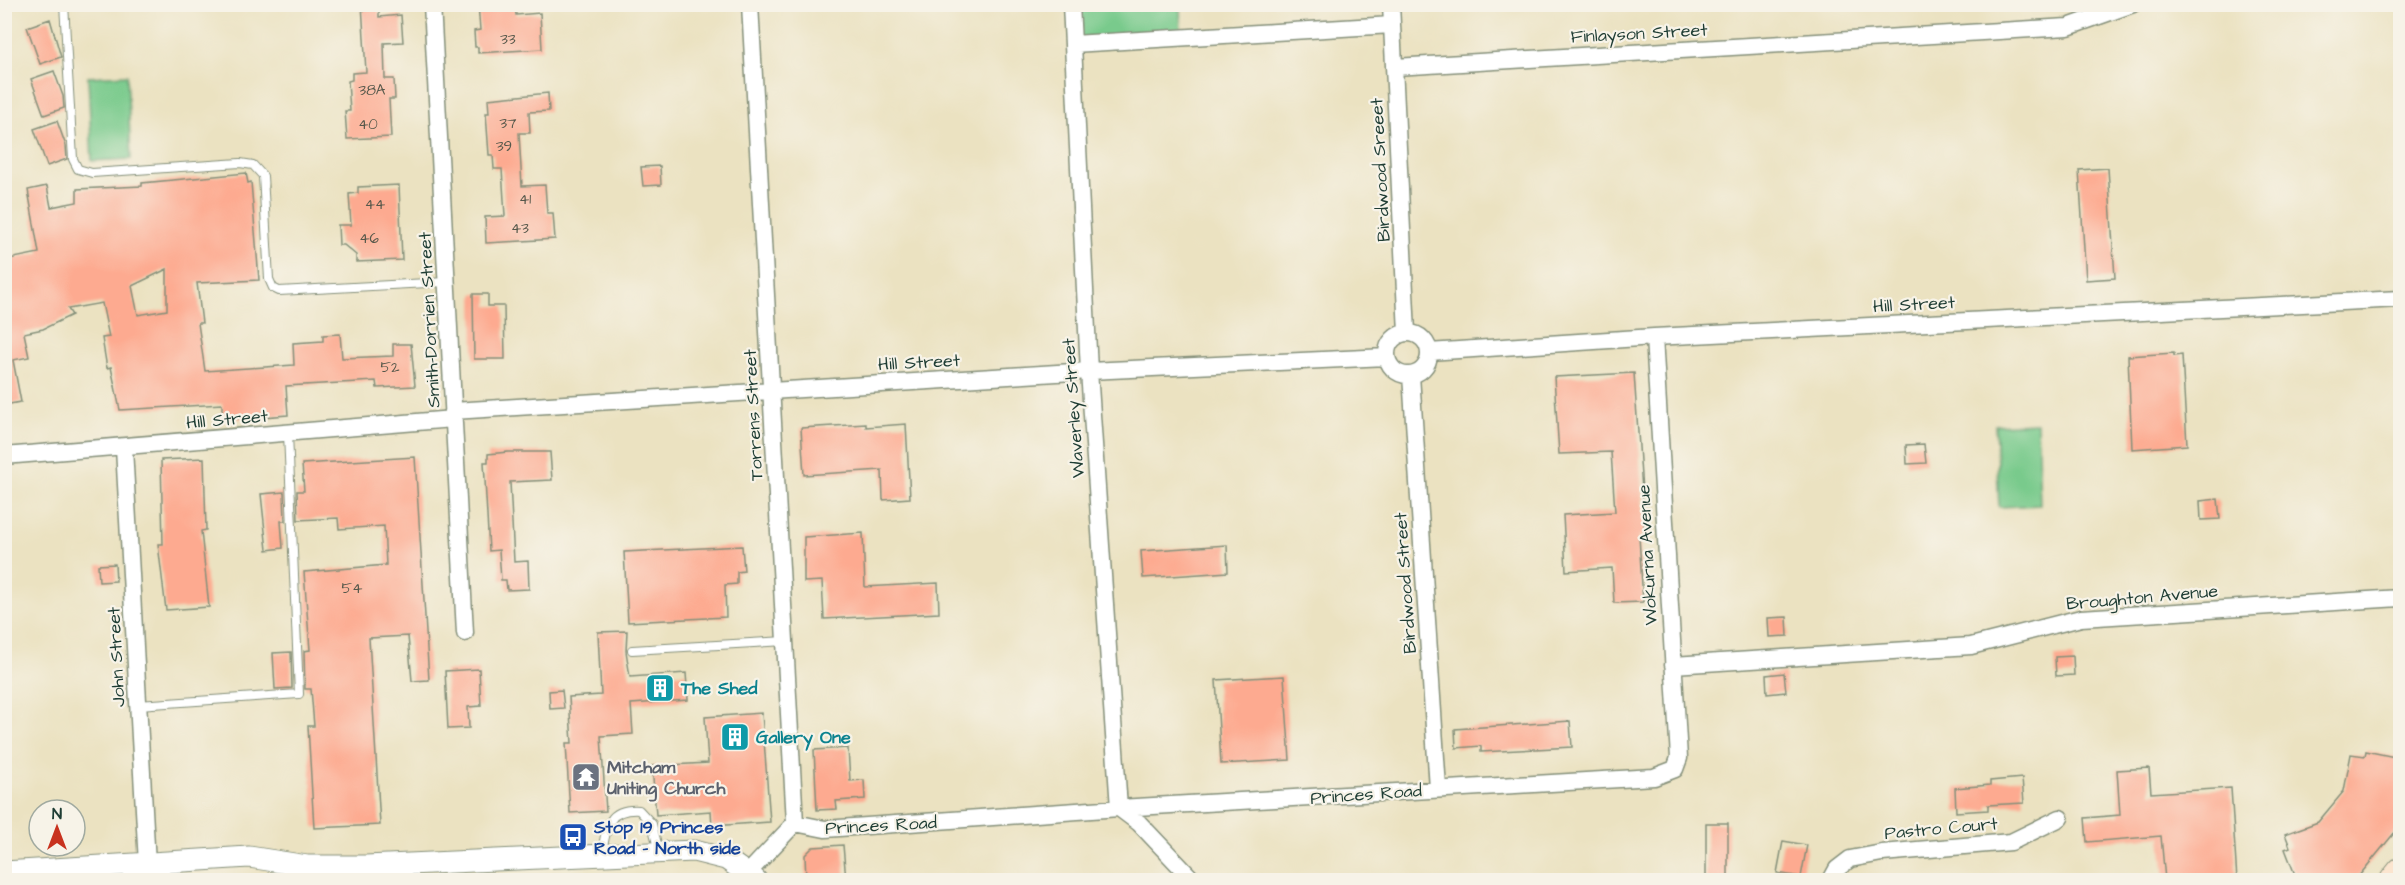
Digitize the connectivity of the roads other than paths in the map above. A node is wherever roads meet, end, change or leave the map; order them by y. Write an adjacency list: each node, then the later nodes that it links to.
1 (63, 4): 10 (lane)
2 (432, 4): 10 (street, Smith-Dorrien Street)
3 (750, 4): 18 (street, Torrens Street)
4 (1071, 4): 8 (street, Waverley Street)
5 (1390, 4): 7 (street, Birdwood Sreeet)
6 (2133, 4): 9 (street, Finlayson Street)
7 (1392, 25): 8 (street); 9 (street, Birdwood Sreeet)
8 (1073, 44): 16 (street, Waverley Street)
9 (1395, 67): 12 (street, Birdwood Sreeet)
10 (446, 282): 19 (street, Smith-Dorrien Street)
11 (2400, 299): 13 (street, Hill Street)
12 (1407, 333): 14 (street); 15 (street)
13 (1654, 337): 14 (street, Hill Street); 27 (street, Wokurna Avenue)
14 (1429, 352): 17 (street)
15 (1387, 357): 16 (street, Hill Street); 17 (street)
16 (1089, 371): 18 (street, Hill Street); 31 (street, Waverley Street)
17 (1411, 375): 30 (street, Birdwood Street)
18 (771, 390): 19 (street, Hill Street); 25 (street, Torrens Street)
19 (453, 415): 20 (street, Hill Street); 24 (street, Smith-Dorrien Street)
20 (288, 433): 21 (street, Hill Street); 28 (lane)
21 (124, 448): 22 (street, Hill Street); 28 (street, John Street)
22 (4, 456)
23 (2400, 598): 27 (street, Broughton Avenue)
24 (465, 633)
25 (786, 641): 26 (lane); 33 (street, Torrens Street)
26 (632, 650)
27 (1673, 665): 29 (street, Wokurna Avenue)
28 (138, 705): 36 (street, John Street)
29 (1674, 769): 30 (street, Princes Road)
30 (1438, 789): 31 (street, Princes Road)
31 (1119, 808): 33 (street, Princes Road); 40 (street)
32 (2060, 818): 41 (street, Pastro Court)
33 (795, 823): 39 (street)
34 (659, 852): 35 (street); 35 (lane); 39 (street)
35 (602, 854): 36 (street)
36 (147, 864): 38 (street)
37 (2400, 870): 42 (main road)
38 (4, 872)
39 (752, 877)
40 (1193, 880)
41 (1831, 880)
42 (2392, 880)

